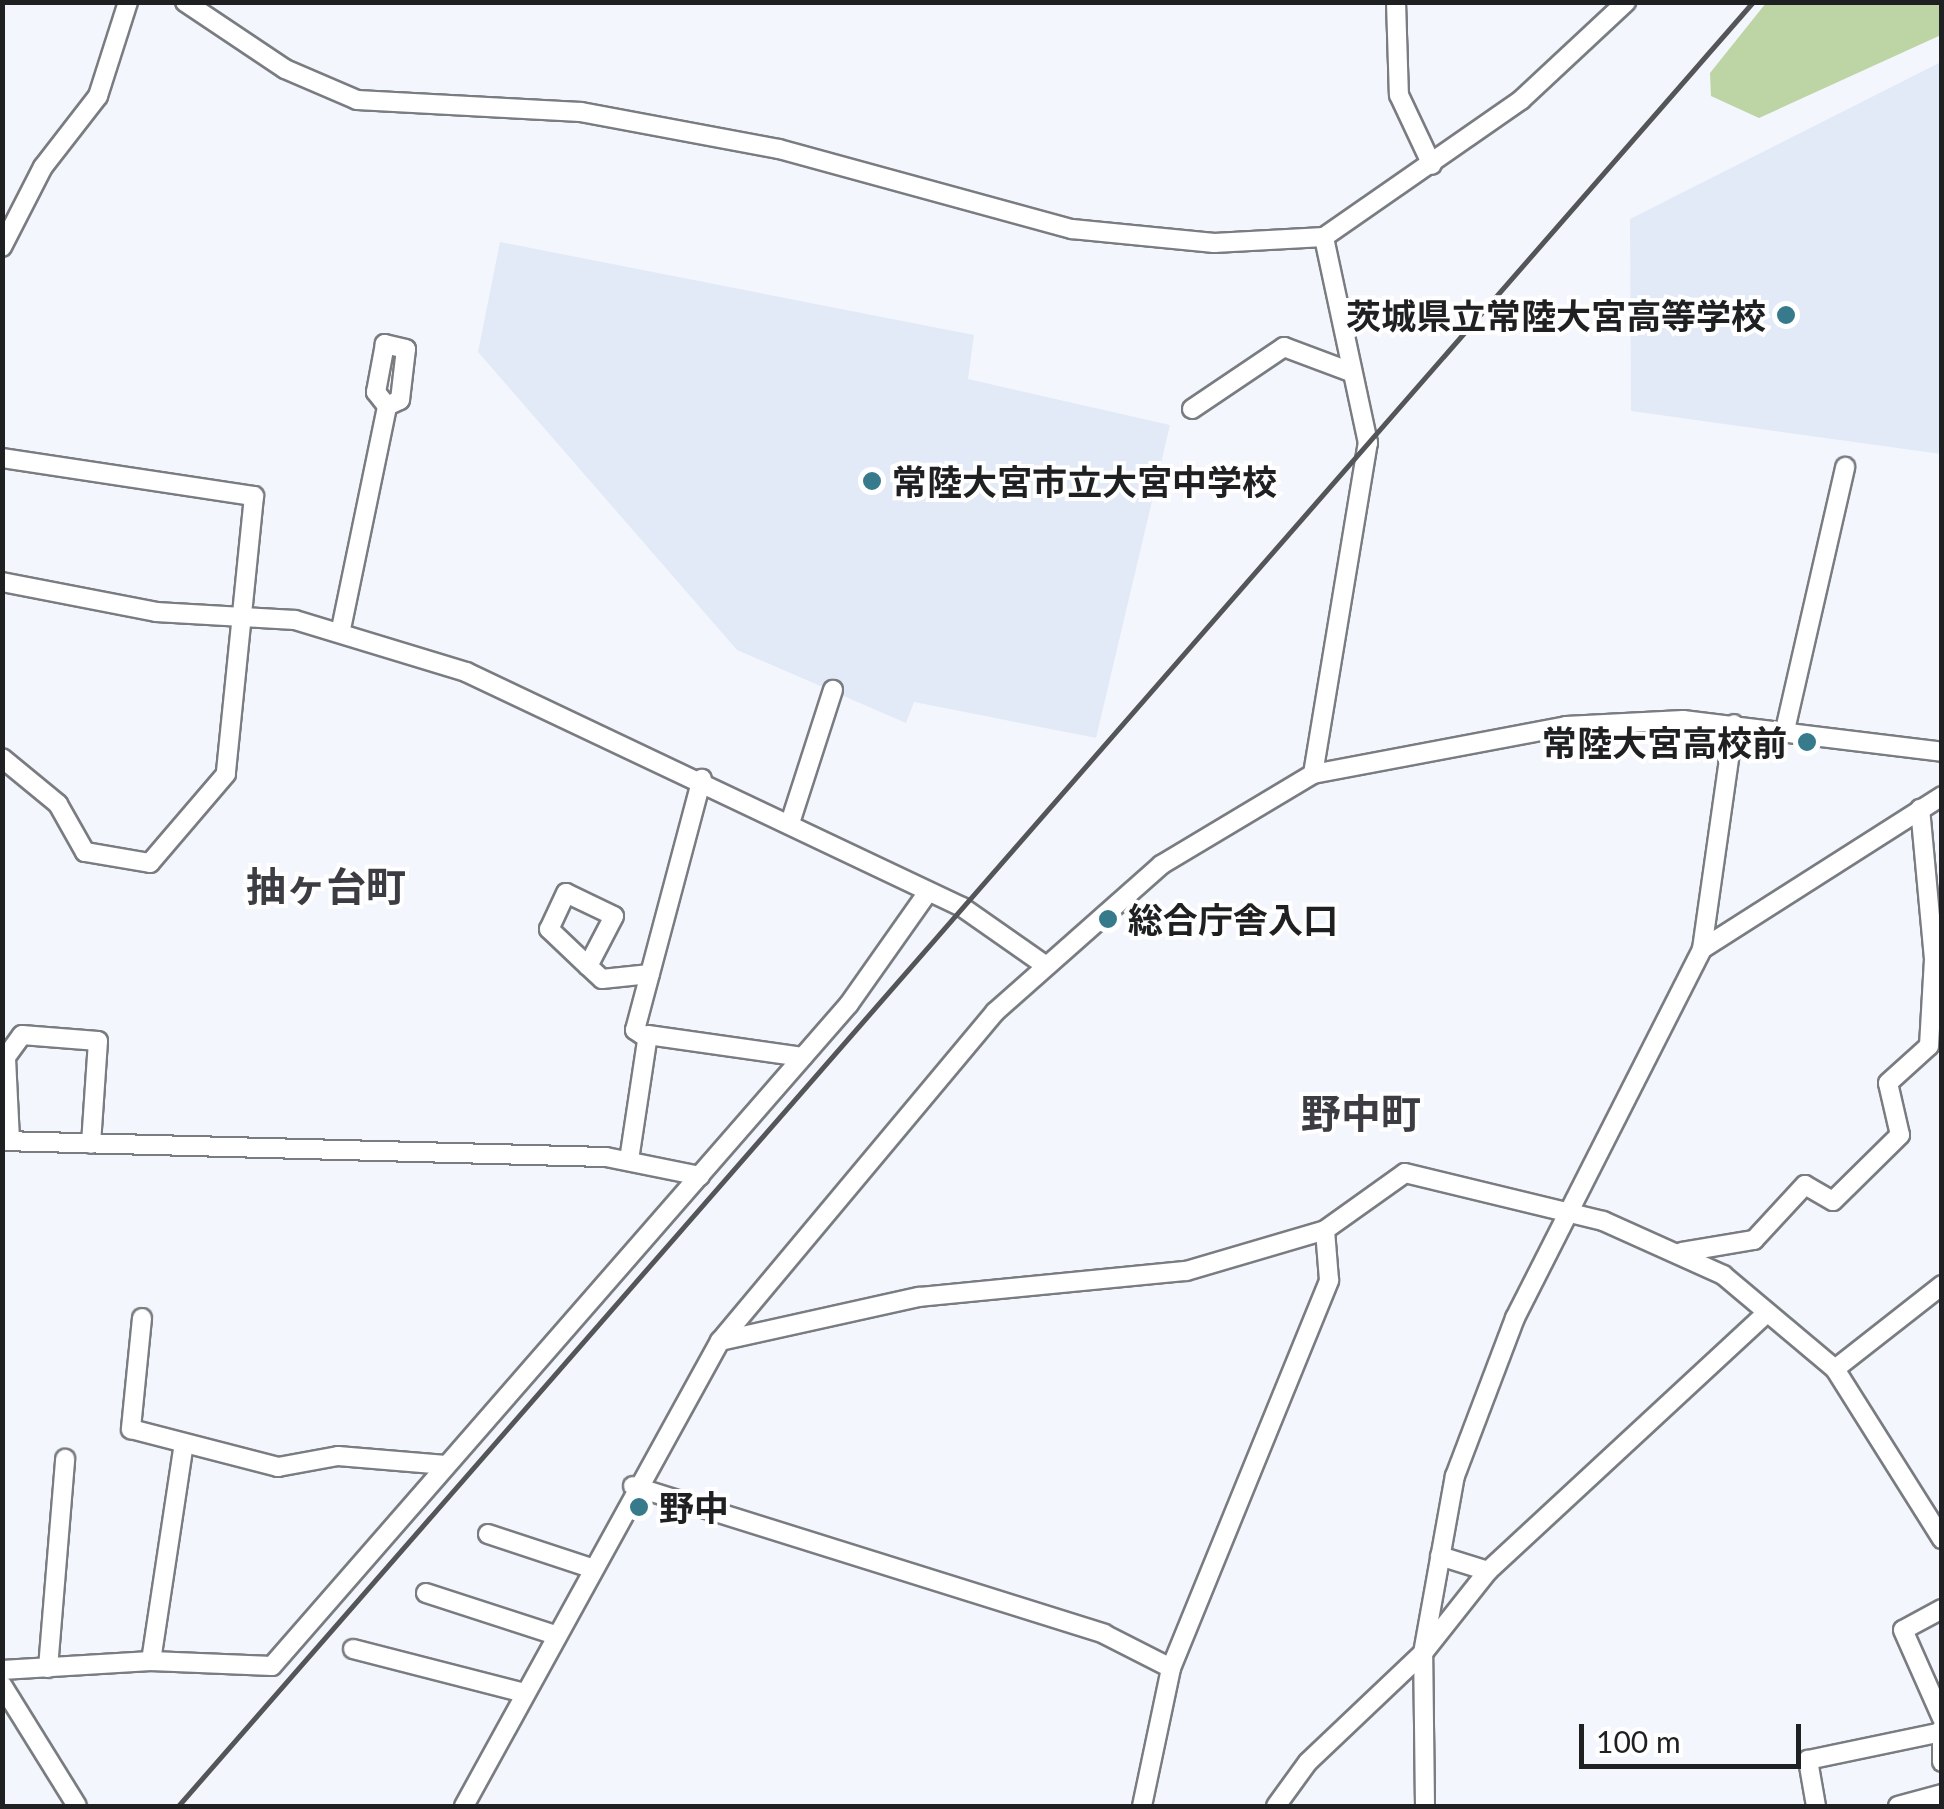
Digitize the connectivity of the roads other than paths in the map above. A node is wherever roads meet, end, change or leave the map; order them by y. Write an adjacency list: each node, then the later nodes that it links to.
1 (128, 2): 7 (street)
2 (185, 2): 6 (street)
3 (1396, 2): 5 (street)
4 (1626, 2): 5 (street)
5 (1432, 165): 6 (street)
6 (1324, 236): 8 (street)
7 (2, 247)
8 (1352, 372): 10 (street); 21 (street)
9 (388, 406): 15 (street)
10 (1192, 409)
11 (2, 458): 14 (street)
12 (1846, 467): 18 (street)
13 (2, 582): 14 (street)
14 (246, 618): 15 (street); 20 (street)
15 (341, 629): 22 (street)
16 (833, 690): 25 (street)
17 (1734, 724): 18 (street); 21 (street); 27 (street)
18 (1785, 730): 19 (street)
19 (1942, 752)
20 (2, 758)
21 (1313, 774): 28 (street)
22 (702, 779): 25 (street); 30 (street)
23 (1942, 796): 24 (street)
24 (1920, 809): 27 (street); 39 (street)
25 (790, 823): 26 (street)
26 (926, 895): 28 (street); 32 (street)
27 (1702, 949): 37 (street)
28 (1042, 963): 43 (street)
29 (588, 966): 30 (street)
30 (650, 974): 31 (street)
31 (648, 1040): 32 (street); 35 (street)
32 (802, 1057): 36 (street)
33 (6, 1141): 34 (street); 34 (street)
34 (91, 1144): 35 (street)
35 (629, 1160): 36 (street)
36 (700, 1176): 47 (street)
37 (1570, 1211): 38 (street); 39 (street); 51 (street)
38 (1325, 1230): 43 (street); 61 (street)
39 (1682, 1252): 41 (street)
40 (1942, 1286): 44 (street)
41 (1763, 1316): 44 (street); 53 (street)
42 (142, 1318): 45 (street)
43 (720, 1341): 48 (street)
44 (1835, 1369): 50 (street)
45 (184, 1443): 47 (street); 59 (street)
46 (64, 1459): 60 (street)
47 (446, 1464): 59 (street)
48 (633, 1486): 52 (street); 61 (street)
49 (488, 1534): 52 (street)
50 (1942, 1539)
51 (1440, 1556): 53 (street); 58 (street)
52 (591, 1568): 56 (street)
53 (1488, 1570): 58 (street)
54 (426, 1592): 56 (street)
55 (1942, 1609): 65 (street)
56 (556, 1635): 64 (street)
57 (353, 1649): 64 (street)
58 (1423, 1654): 71 (street); 72 (street)
59 (151, 1661): 60 (street)
60 (48, 1668): 62 (street)
61 (1171, 1668): 70 (street)
62 (2, 1670)
63 (2, 1685): 68 (street)
64 (524, 1693): 69 (street)
65 (1940, 1726): 66 (street); 73 (street)
66 (1942, 1762)
67 (1942, 1794): 74 (street)
68 (77, 1806)
69 (464, 1806)
70 (1142, 1806)
71 (1276, 1806)
72 (1425, 1806)
73 (1816, 1806)
74 (1898, 1806)

